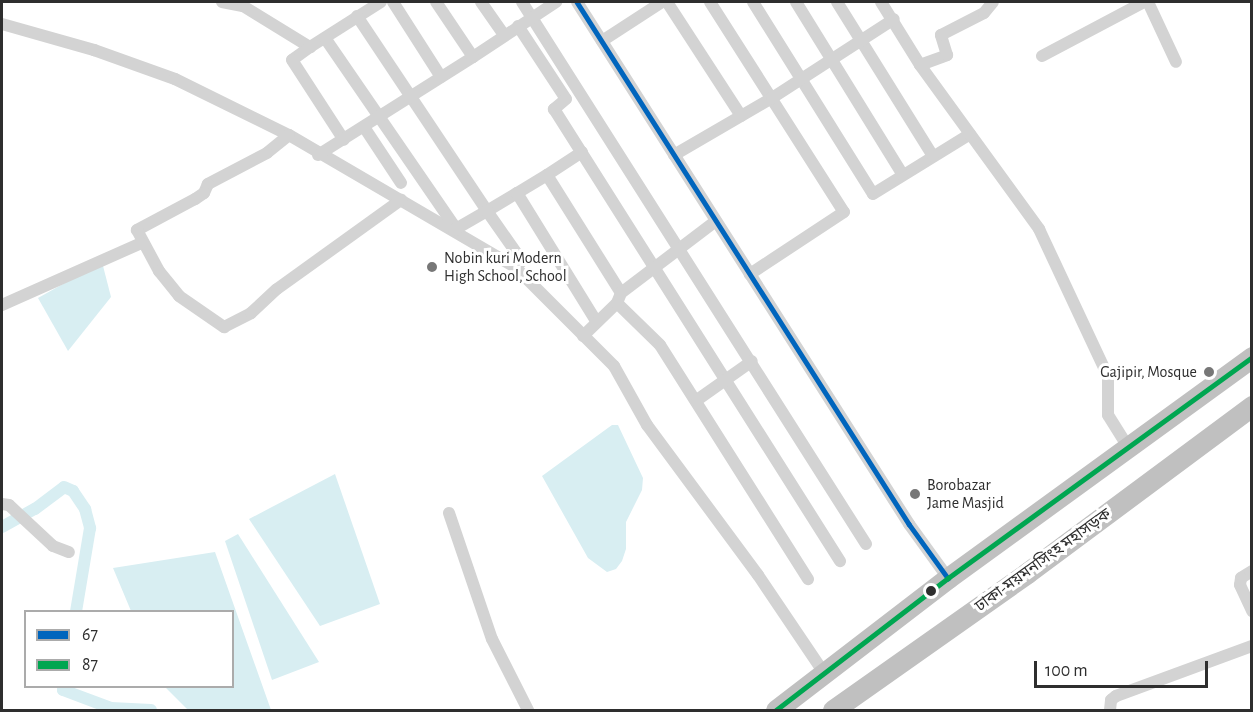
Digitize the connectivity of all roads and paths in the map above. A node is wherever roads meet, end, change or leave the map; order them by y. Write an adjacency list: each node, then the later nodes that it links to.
1 (222, 2): 27 (street)
2 (381, 2): 18 (street)
3 (393, 2): 33 (street)
4 (436, 2): 29 (street)
5 (481, 2): 23 (street)
6 (522, 2): 19 (street)
7 (556, 2): 19 (street)
8 (577, 2): 25 (street)
9 (662, 2): 25 (street)
10 (667, 2): 37 (street)
11 (710, 2): 36 (street)
12 (753, 2): 34 (street)
13 (796, 2): 30 (street)
14 (837, 2): 26 (street)
15 (881, 2): 20 (street)
16 (993, 2): 32 (street)
17 (1146, 2): 28 (street); 31 (street)
18 (357, 16): 24 (street); 35 (street)
19 (533, 17): 22 (street); 56 (street)
20 (894, 19): 26 (street); 32 (street)
21 (2, 24): 41 (street)
22 (518, 26): 23 (street); 43 (street)
23 (504, 36): 29 (street)
24 (325, 38): 27 (street); 38 (street)
25 (602, 40): 45 (street)
26 (861, 40): 30 (street); 46 (street)
27 (310, 47): 42 (street)
28 (1042, 56)
29 (473, 57): 33 (street)
30 (832, 59): 34 (street); 48 (street)
31 (1176, 62)
32 (920, 65): 40 (street)
33 (441, 77): 35 (street)
34 (801, 79): 36 (street); 48 (street)
35 (411, 96): 38 (street); 52 (street)
36 (772, 98): 37 (street); 59 (street)
37 (741, 116): 45 (street)
38 (379, 117): 39 (street); 54 (street)
39 (364, 127): 42 (street); 49 (street)
40 (970, 134): 46 (street); 69 (street)
41 (289, 135): 44 (street); 55 (street)
42 (344, 140): 44 (street)
43 (582, 152): 47 (street); 57 (street)
44 (318, 154): 51 (street)
45 (674, 155): 53 (street)
46 (933, 156): 48 (street)
47 (547, 175): 50 (street); 60 (street)
48 (903, 175)
49 (402, 183)
50 (517, 193): 52 (street); 62 (street)
51 (400, 200): 54 (street); 55 (street)
52 (487, 211): 54 (street); 58 (street)
53 (716, 221): 56 (street); 59 (street)
54 (456, 231): 58 (street)
55 (141, 243): 61 (street)
56 (679, 248): 57 (street); 65 (street)
57 (654, 266): 60 (street); 66 (street)
58 (515, 267): 63 (street)
59 (750, 274): 76 (street)
60 (619, 298): 62 (street); 67 (street)
61 (2, 305)
62 (596, 321): 63 (street)
63 (583, 336): 80 (street)
64 (1251, 357): 69 (highway)
65 (752, 361): 66 (street); 72 (street)
66 (725, 379): 67 (street); 74 (street)
67 (697, 400): 77 (street)
68 (1251, 406): 83 (highway, ঢাকা-ময়মনসিংহ মহাসড়ক)
69 (1127, 446): 76 (highway)
70 (2, 504): 73 (street)
71 (449, 513): 81 (street)
72 (866, 544)
73 (69, 552)
74 (840, 561)
75 (1251, 571): 78 (street)
76 (948, 578): 80 (highway)
77 (808, 579)
78 (1251, 611)
79 (1251, 646): 84 (street)
80 (824, 673): 82 (highway)
81 (528, 711)
82 (776, 711)
83 (833, 711)
84 (1110, 711)

